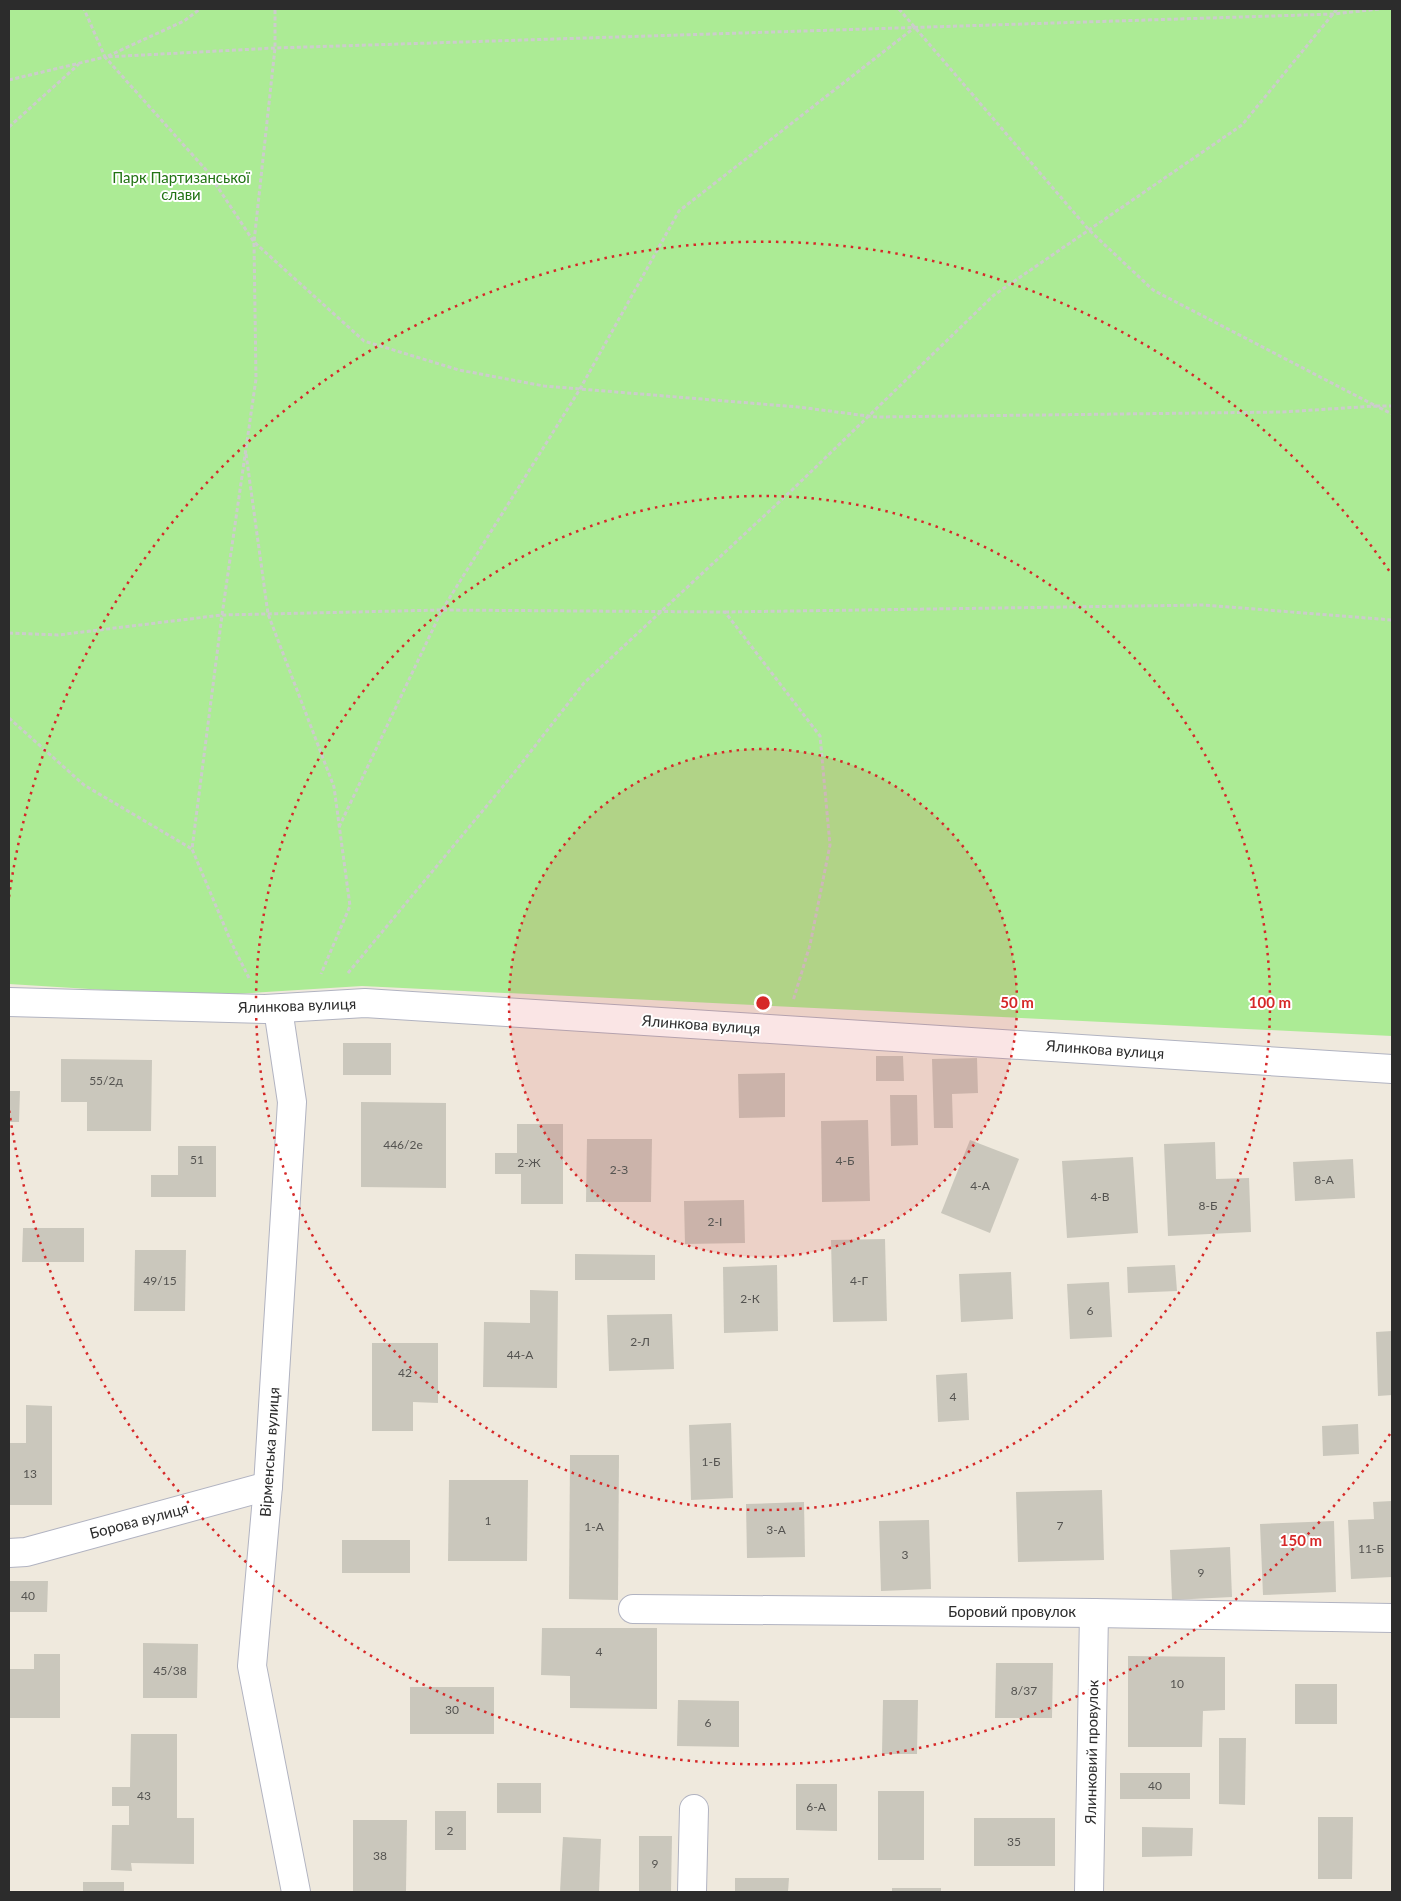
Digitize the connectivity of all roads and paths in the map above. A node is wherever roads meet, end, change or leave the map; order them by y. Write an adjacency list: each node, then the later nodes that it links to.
1 (84, 9): 10 (path)
2 (200, 9): 10 (path)
3 (275, 9): 9 (path)
4 (899, 9): 8 (path)
5 (1336, 9): 7 (path)
6 (1379, 9): 7 (path)
7 (1334, 14): 8 (path); 14 (path)
8 (915, 27): 9 (path); 14 (path); 16 (path)
9 (275, 48): 10 (path); 15 (path)
10 (105, 57): 11 (path); 15 (path)
11 (80, 63): 12 (path); 13 (path)
12 (9, 80)
13 (9, 127)
14 (1089, 230): 17 (path); 20 (path)
15 (254, 242): 16 (path); 21 (path)
16 (580, 389): 20 (path); 22 (path)
17 (1376, 406): 18 (path); 19 (path); 20 (path)
18 (1392, 406)
19 (1392, 414)
20 (869, 416): 23 (path)
21 (246, 450): 25 (path); 26 (path)
22 (442, 610): 23 (path); 25 (path); 30 (path)
23 (661, 611): 24 (path); 33 (path)
24 (725, 612): 27 (path); 35 (path)
25 (268, 614): 26 (path); 30 (path)
26 (222, 615): 28 (path); 31 (path)
27 (1392, 620)
28 (9, 633)
29 (9, 718): 31 (path)
30 (339, 826): 33 (path)
31 (192, 849): 34 (path)
32 (9, 1002): 34 (street, Ялинкова вулиця)
33 (313, 1007): 34 (street, Ялинкова вулиця); 35 (street, Ялинкова вулиця)
34 (272, 1009): 37 (street, Вірменська вулиця)
35 (784, 1030): 36 (street, Ялинкова вулиця)
36 (1392, 1068)
37 (268, 1486): 38 (street, Борова вулиця); 43 (street, Вірменська вулиця)
38 (9, 1553)
39 (632, 1609): 40 (street, Боровий провулок)
40 (1094, 1613): 41 (street, Боровий провулок); 45 (street, Ялинковий провулок)
41 (1392, 1618)
42 (694, 1809): 44 (street)
43 (296, 1892)
44 (692, 1892)
45 (1089, 1892)

